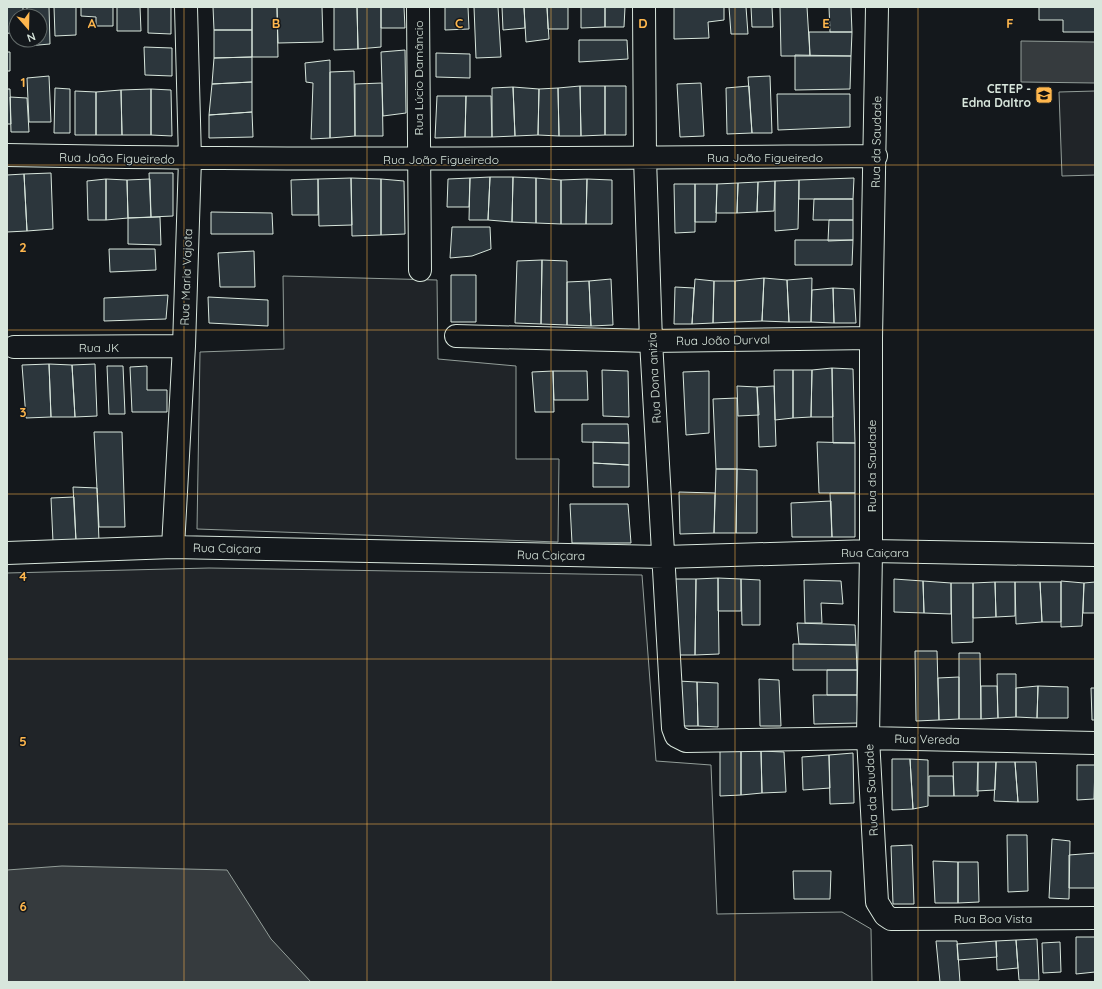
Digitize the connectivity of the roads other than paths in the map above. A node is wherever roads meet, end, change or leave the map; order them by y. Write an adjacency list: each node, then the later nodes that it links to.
1 (186, 7): 8 (street, Rua Maria Vajota)
2 (418, 7): 9 (street, Rua Lúcio Damâncio)
3 (644, 7): 7 (street, Rua Dona anizia)
4 (877, 7): 6 (street, Rua da Saudade)
5 (7, 156): 8 (street, Rua João Figueiredo)
6 (876, 156): 7 (street, Rua João Figueiredo); 12 (street, Rua da Saudade)
7 (646, 158): 9 (street, Rua João Figueiredo); 13 (street, Rua Dona anizia)
8 (190, 159): 9 (street, Rua João Figueiredo); 14 (street, Rua Maria Vajota)
9 (418, 160): 10 (street, Rua Lúcio Damâncio)
10 (420, 270)
11 (456, 336): 13 (street, Rua João Durval)
12 (871, 338): 13 (street, Rua João Durval); 17 (street, Rua da Saudade)
13 (652, 341): 20 (street, Rua Dona anizia)
14 (184, 346): 15 (street, Rua JK); 16 (street, Rua Maria Vajota)
15 (14, 347)
16 (173, 547): 18 (street, Rua Caiçara); 20 (street, Rua Caiçara)
17 (871, 551): 19 (street, Rua Caiçara); 20 (street, Rua Caiçara); 21 (street, Rua da Saudade)
18 (7, 553)
19 (1095, 555)
20 (664, 557): 22 (street, Rua Dona anizia)
21 (868, 738): 22 (street, Rua Vereda); 23 (street, Rua Vereda); 25 (street, Rua da Saudade)
22 (686, 741)
23 (1095, 743)
24 (1095, 918): 25 (street, Rua Boa Vista)
25 (891, 919)

